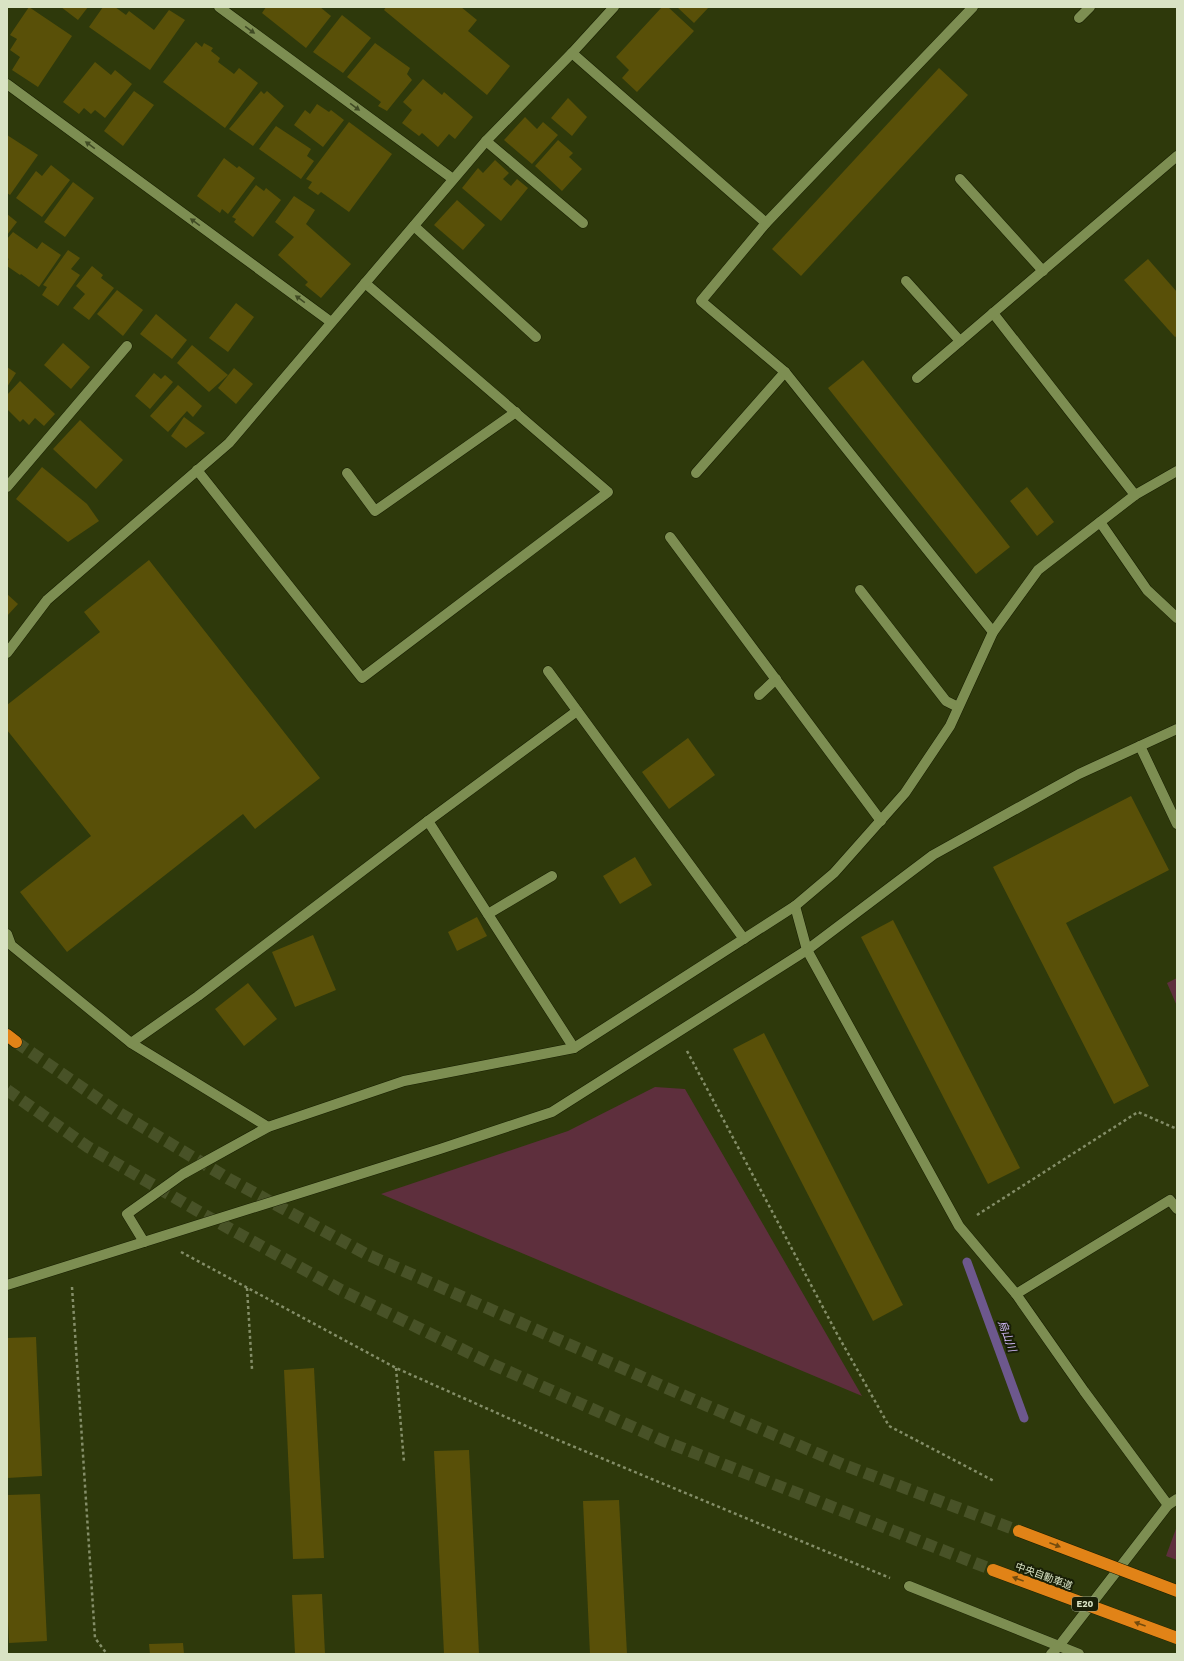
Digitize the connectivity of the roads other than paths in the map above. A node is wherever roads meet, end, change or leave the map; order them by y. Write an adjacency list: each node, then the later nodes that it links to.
1 (219, 7): 10 (street, one-way to 10)
2 (614, 7): 6 (street)
3 (973, 7): 13 (street)
4 (1090, 7): 5 (street)
5 (1080, 18)
6 (572, 52): 8 (street); 13 (street)
7 (7, 84): 19 (street, one-way to 7)
8 (486, 140): 10 (street); 12 (street)
9 (1177, 156): 15 (street)
10 (453, 179): 14 (street)
11 (960, 179): 15 (street)
12 (584, 223)
13 (766, 224): 23 (street)
14 (414, 226): 17 (street); 20 (street)
15 (1042, 271): 18 (street)
16 (906, 281): 21 (street)
17 (365, 283): 19 (street); 25 (street)
18 (993, 313): 21 (street); 31 (street)
19 (331, 322): 26 (street)
20 (536, 337)
21 (960, 341): 24 (street)
22 (127, 346): 30 (street)
23 (785, 372): 29 (street); 36 (street)
24 (917, 378)
25 (516, 412): 26 (street); 28 (street)
26 (197, 470): 37 (street)
27 (1177, 471): 31 (street)
28 (347, 473)
29 (696, 474)
30 (7, 487)
31 (1134, 495): 32 (street)
32 (1100, 522): 35 (street); 36 (street)
33 (670, 537): 39 (street)
34 (860, 590): 41 (street)
35 (1177, 618)
36 (993, 632): 41 (street)
37 (7, 653)
38 (548, 671): 42 (street)
39 (776, 679): 40 (street); 46 (street)
40 (759, 695)
41 (958, 707): 46 (street)
42 (577, 711): 45 (street); 52 (street)
43 (1177, 729): 44 (street)
44 (1140, 746): 47 (street); 53 (street)
45 (428, 821): 50 (street); 54 (street)
46 (881, 821): 49 (street)
47 (1177, 824)
48 (552, 876): 50 (street)
49 (795, 906): 52 (street); 53 (street)
50 (488, 914): 55 (street)
51 (7, 934): 54 (street)
52 (744, 939): 55 (street)
53 (807, 950): 58 (street); 60 (street)
54 (131, 1043): 56 (street)
55 (574, 1048): 56 (street)
56 (268, 1127): 58 (street)
57 (1177, 1209): 60 (street)
58 (144, 1242): 59 (street)
59 (7, 1285)
60 (1016, 1294): 62 (street)
61 (1177, 1499): 62 (street)
62 (1168, 1505): 68 (street)
63 (1019, 1531): 66 (highway, one-way to 66, bridge)
64 (993, 1570): 67 (highway, 中央自動車道 / E20, one-way to 64, bridge)
65 (908, 1586): 68 (street)
66 (1177, 1591)
67 (1177, 1638)
68 (1059, 1646): 69 (street); 70 (street)
69 (1051, 1654)
70 (1079, 1654)

